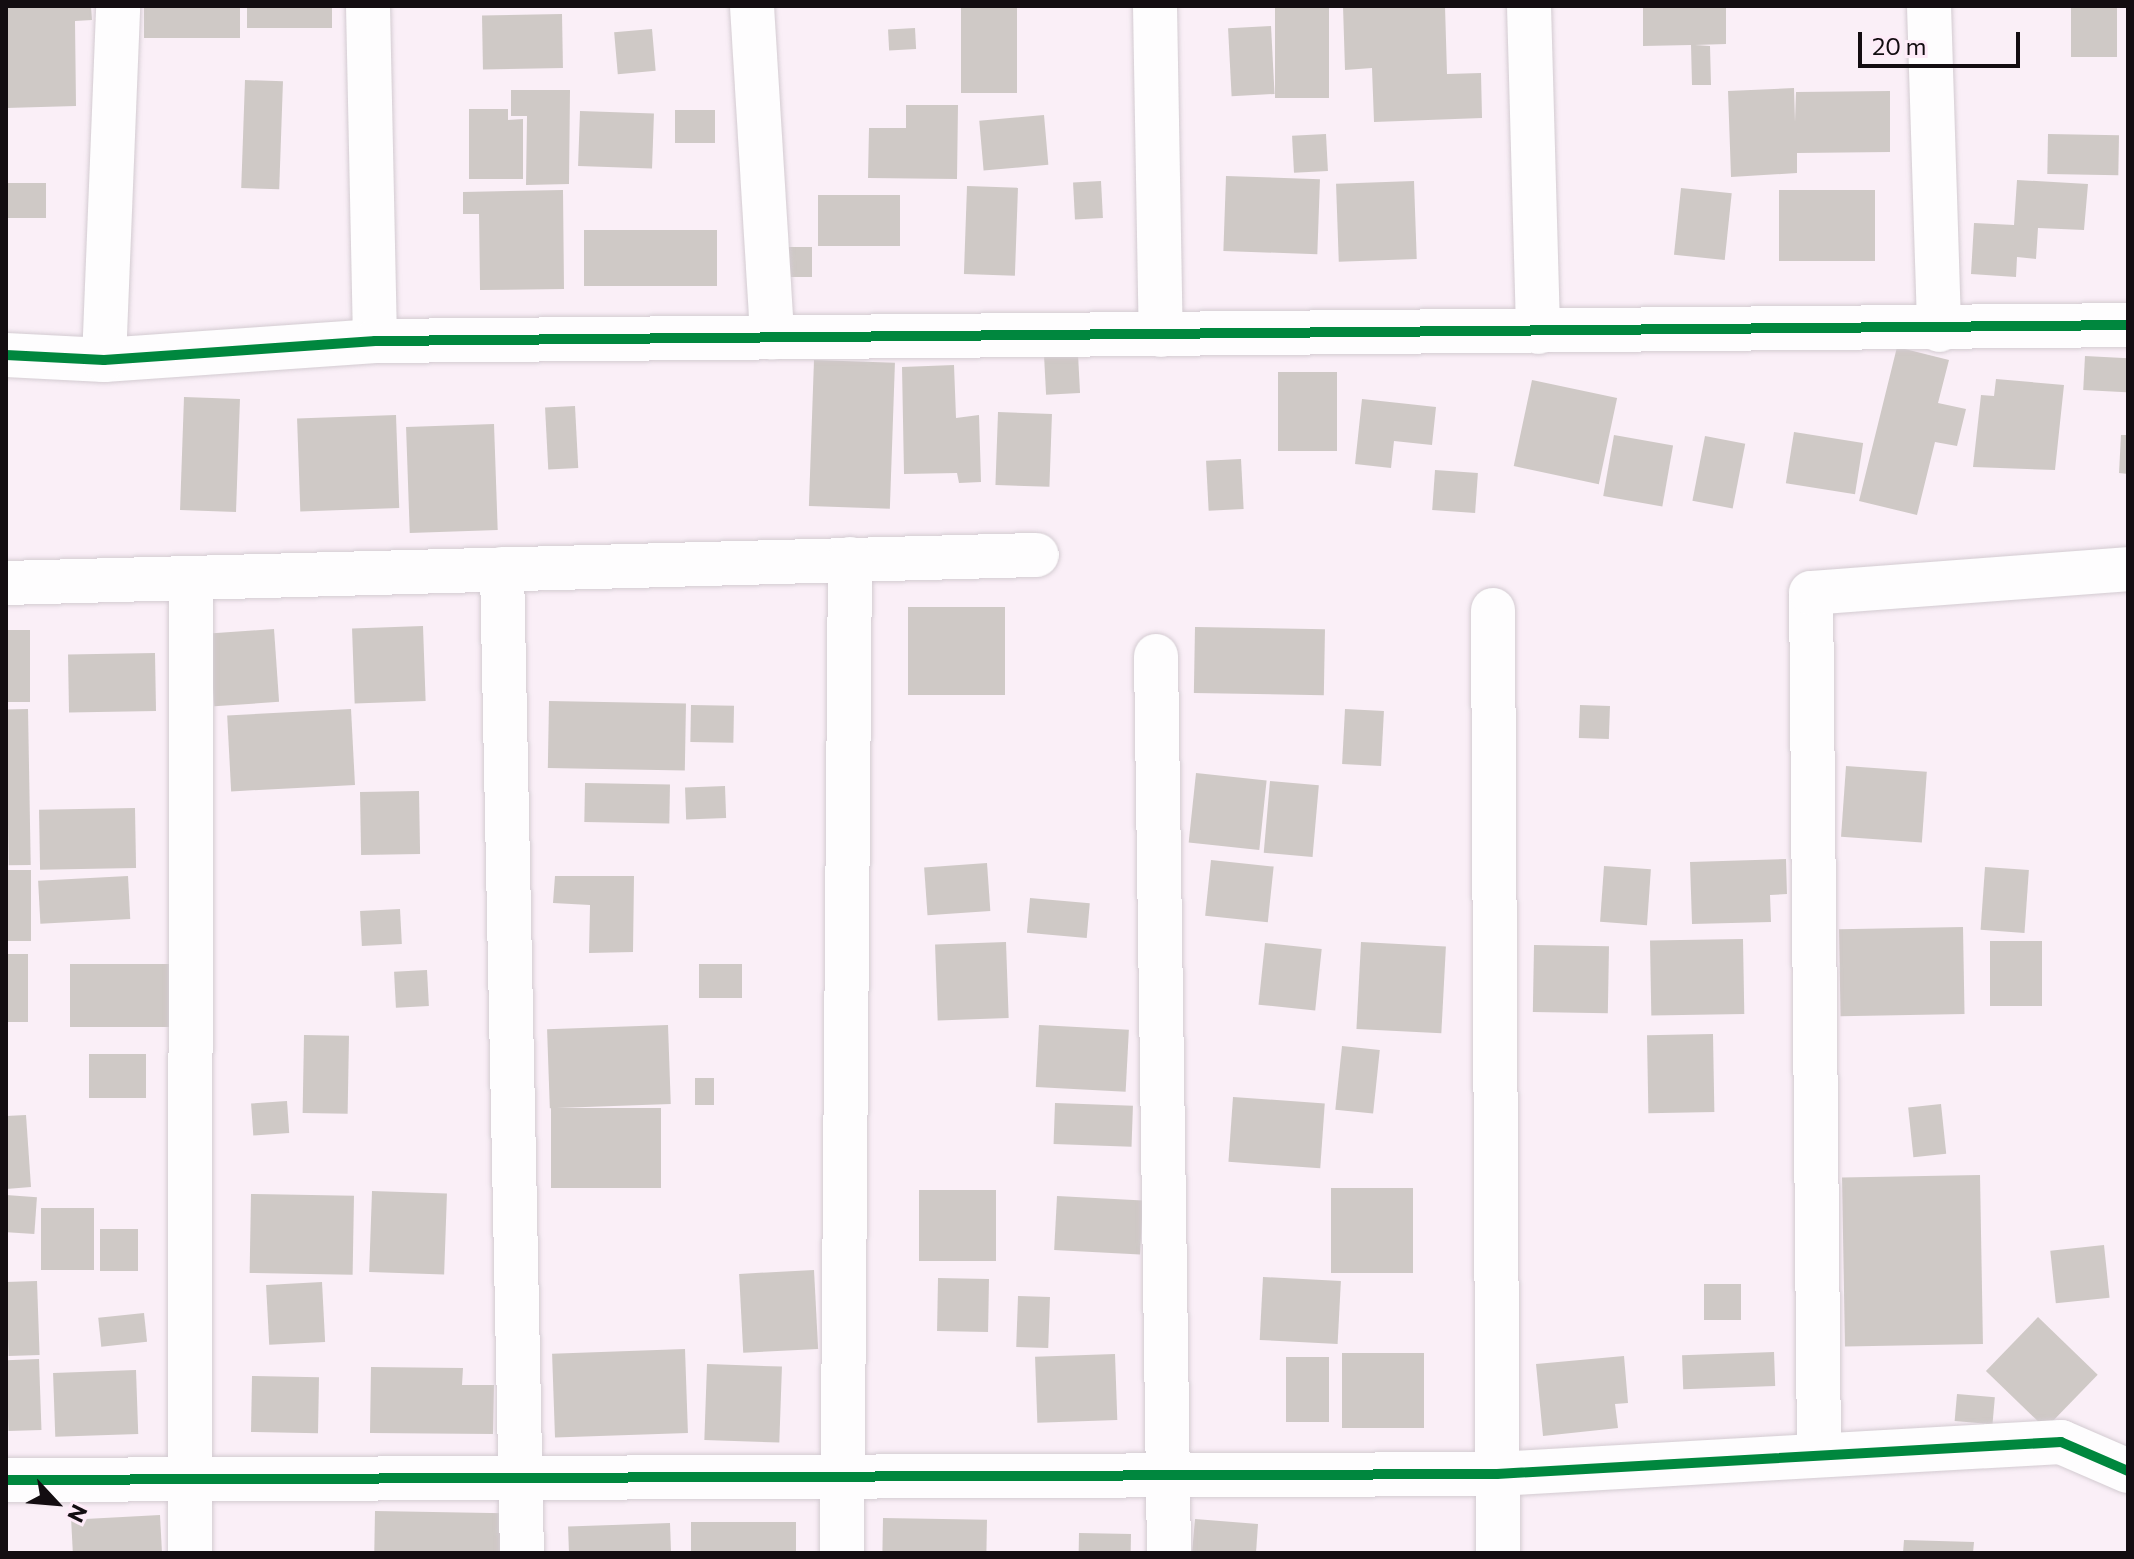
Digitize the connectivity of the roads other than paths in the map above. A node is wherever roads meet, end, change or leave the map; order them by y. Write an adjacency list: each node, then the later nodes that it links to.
1 (118, 6): 14 (street)
2 (368, 6): 12 (street)
3 (752, 6): 11 (street)
4 (1155, 6): 10 (street)
5 (1529, 6): 9 (street)
6 (1929, 6): 8 (street)
7 (2128, 325): 8 (street)
8 (1939, 330): 9 (street)
9 (1538, 332): 10 (street)
10 (1161, 335): 11 (street)
11 (772, 337): 12 (street)
12 (375, 341): 14 (street)
13 (6, 355): 14 (street)
14 (104, 360)
15 (1037, 555): 16 (street)
16 (850, 559): 17 (street); 26 (street)
17 (502, 569): 19 (street); 29 (street)
18 (2128, 569): 23 (street)
19 (191, 578): 20 (street); 30 (street)
20 (6, 583)
21 (1493, 610): 25 (street)
22 (1156, 656): 27 (street)
23 (1819, 1452): 24 (street); 25 (street)
24 (2128, 1471)
25 (1497, 1474): 27 (street); 35 (street)
26 (842, 1479): 27 (street); 29 (street); 33 (street)
27 (1168, 1479): 34 (street)
28 (6, 1480): 30 (street)
29 (521, 1480): 30 (street); 32 (street)
30 (189, 1482): 31 (street)
31 (190, 1553)
32 (522, 1553)
33 (842, 1553)
34 (1169, 1553)
35 (1498, 1553)

